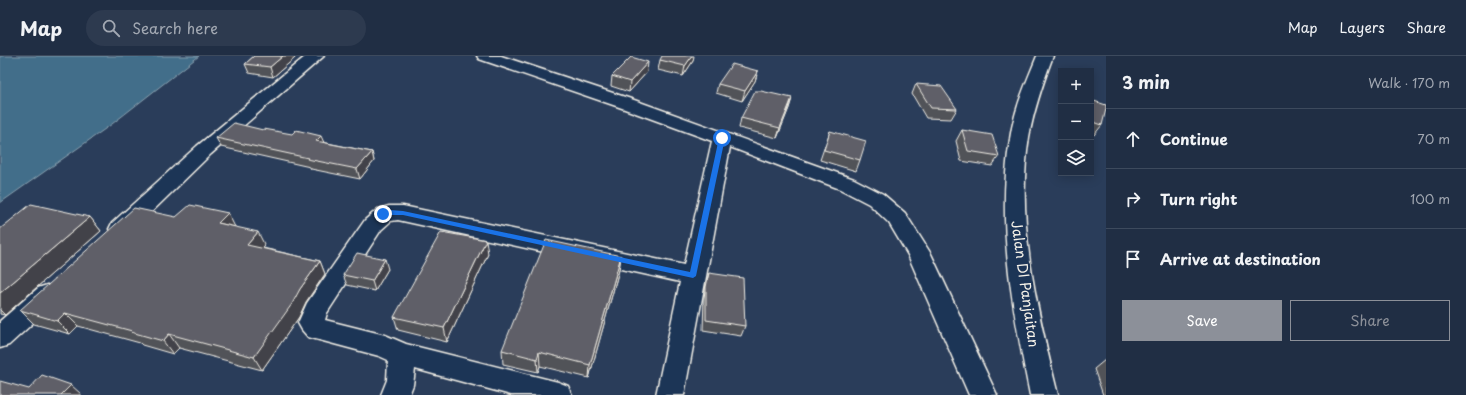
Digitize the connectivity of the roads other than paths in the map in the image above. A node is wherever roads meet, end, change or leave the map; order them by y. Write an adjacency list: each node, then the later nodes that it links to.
1 (316, 56): 5 (street)
2 (485, 56): 4 (street)
3 (1045, 56): 14 (street, Jalan DI Panjaitan)
4 (722, 138): 6 (street); 13 (street)
5 (104, 243)
6 (693, 276): 9 (street); 12 (street)
7 (64, 280): 8 (street)
8 (0, 337)
9 (400, 354): 10 (street); 11 (street)
10 (395, 395)
11 (558, 395)
12 (670, 395)
13 (983, 395)
14 (1044, 395)

